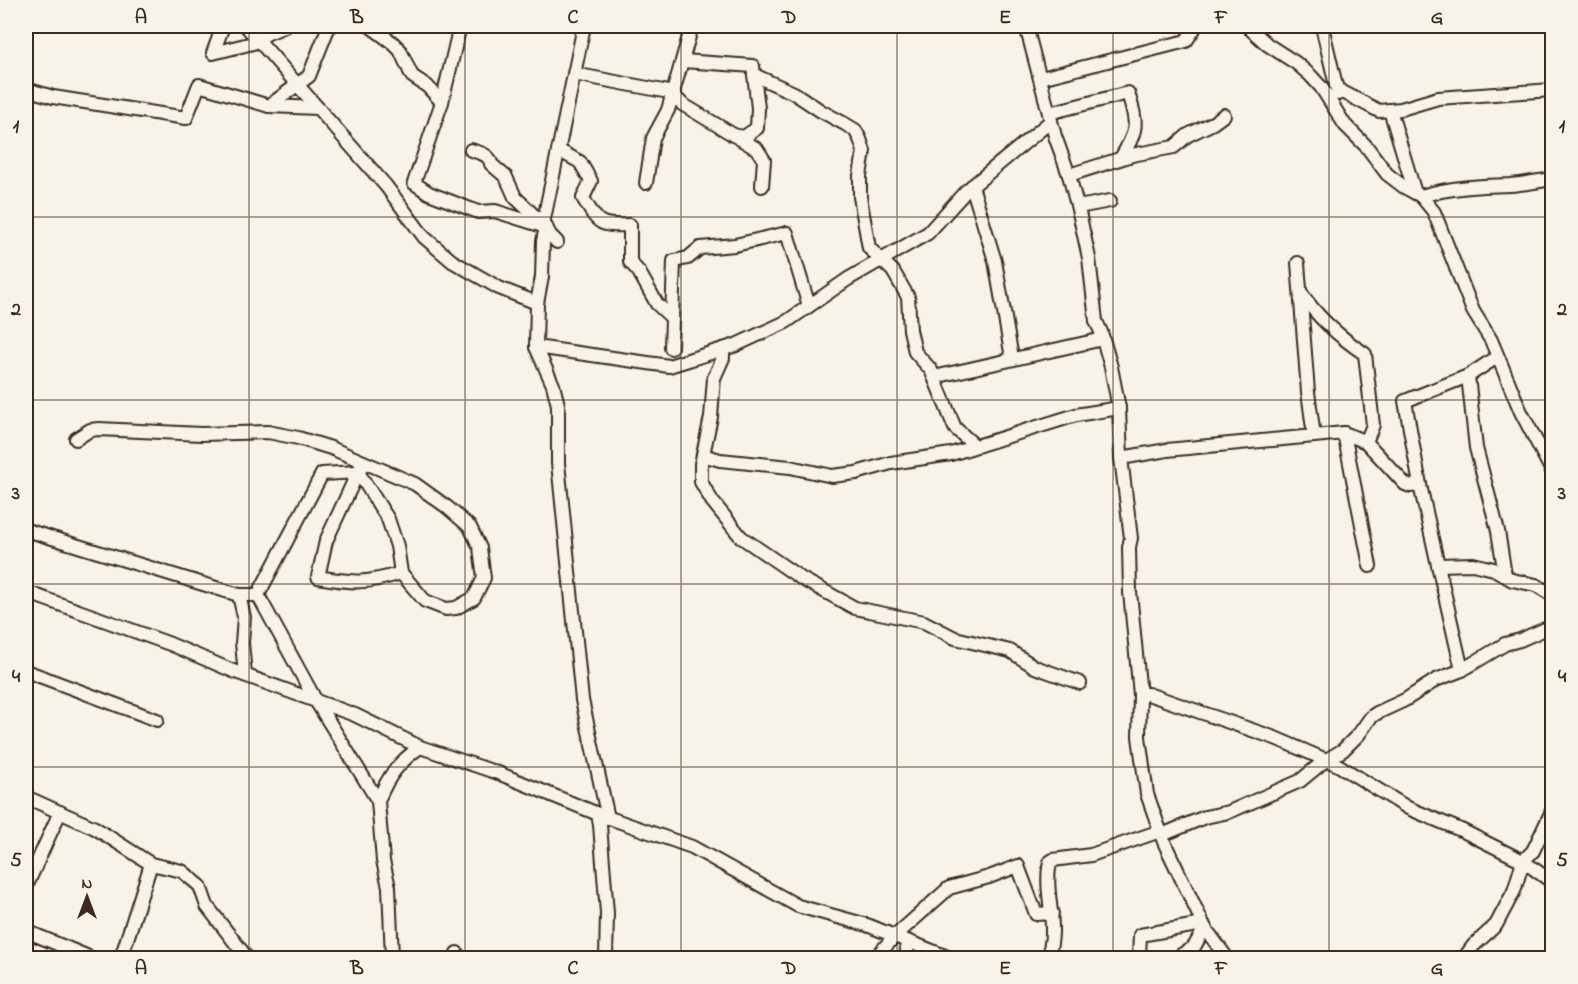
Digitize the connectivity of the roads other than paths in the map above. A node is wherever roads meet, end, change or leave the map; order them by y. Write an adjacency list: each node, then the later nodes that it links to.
1 (223, 26): 13 (street)
2 (246, 26): 13 (street)
3 (285, 26): 13 (street)
4 (329, 26): 18 (street)
5 (370, 26): 23 (street)
6 (460, 26): 23 (street)
7 (584, 26): 15 (street)
8 (692, 26): 14 (street)
9 (1196, 26): 17 (street)
10 (1247, 26): 29 (street)
11 (1322, 26): 20 (street)
12 (1024, 27): 17 (street)
13 (259, 40): 18 (street)
14 (682, 61): 16 (street); 22 (street)
15 (574, 74): 22 (street); 33 (street)
16 (754, 75): 30 (street); 46 (street)
17 (1041, 78): 28 (street)
18 (297, 84): 24 (street); 25 (street)
19 (26, 89): 24 (street)
20 (1337, 89): 26 (street); 29 (street)
21 (1552, 90): 26 (street)
22 (674, 94): 31 (street); 38 (street)
23 (442, 102): 44 (street)
24 (269, 106): 25 (street)
25 (318, 108): 49 (street)
26 (1390, 110): 41 (street)
27 (1224, 115): 34 (street)
28 (1050, 117): 34 (street); 36 (street); 40 (street)
29 (1345, 125): 41 (street)
30 (757, 129): 31 (street); 35 (street)
31 (733, 135): 35 (street)
32 (471, 150): 44 (street)
33 (558, 150): 44 (street); 51 (street)
34 (1121, 158): 36 (street)
35 (764, 160): 39 (street)
36 (1069, 175): 43 (street)
37 (1552, 179): 41 (street)
38 (646, 183)
39 (762, 186)
40 (972, 186): 46 (street); 57 (street)
41 (1418, 195): 56 (street)
42 (1110, 201): 43 (street)
43 (1078, 207): 52 (street)
44 (544, 226): 45 (street); 49 (street)
45 (557, 242)
46 (881, 260): 50 (street); 59 (street)
47 (1298, 263): 48 (street)
48 (1300, 291): 62 (street); 64 (street)
49 (537, 303): 53 (street)
50 (809, 306): 51 (street); 55 (street)
51 (672, 318): 54 (street)
52 (1103, 339): 57 (street); 60 (street)
53 (536, 348): 55 (street); 94 (street)
54 (671, 348)
55 (723, 349): 66 (street)
56 (1497, 357): 58 (street); 69 (street)
57 (1012, 358): 59 (street)
58 (1468, 376): 70 (street); 75 (street)
59 (934, 377): 65 (street)
60 (1119, 408): 65 (street); 67 (street)
61 (1344, 434): 62 (street); 64 (street); 73 (street)
62 (1314, 436): 67 (street)
63 (76, 439): 68 (street)
64 (1366, 442): 70 (street)
65 (974, 446): 66 (street)
66 (703, 455): 84 (street)
67 (1121, 458): 85 (street)
68 (361, 467): 74 (street); 74 (street); 74 (street); 78 (street)
69 (1552, 471)
70 (1420, 485): 72 (street)
71 (26, 530): 77 (street)
72 (1438, 565): 75 (street); 81 (street)
73 (1370, 566)
74 (401, 573)
75 (1504, 575): 79 (street)
76 (26, 592): 83 (street)
77 (239, 595): 78 (street); 83 (street)
78 (258, 595): 86 (street)
79 (1552, 595)
80 (1552, 626): 81 (street)
81 (1462, 670): 89 (street)
82 (26, 671): 87 (street)
83 (244, 675): 86 (street)
84 (1080, 683)
85 (1140, 695): 89 (street); 95 (street)
86 (316, 701): 88 (street); 91 (street)
87 (157, 720)
88 (420, 747): 91 (street); 94 (street)
89 (1326, 762): 95 (street); 96 (street)
90 (26, 797): 93 (street)
91 (378, 801): 107 (street)
92 (1552, 811): 96 (street)
93 (60, 812): 97 (street); 99 (street)
94 (603, 816): 103 (street); 108 (street)
95 (1161, 833): 100 (street); 101 (street)
96 (1524, 861): 98 (street); 116 (street)
97 (151, 864): 105 (street); 106 (street)
98 (1552, 882)
99 (26, 887)
100 (1052, 913): 103 (street); 112 (street)
101 (1204, 926): 113 (street); 114 (street); 115 (street)
102 (26, 931): 104 (street)
103 (900, 939): 109 (street); 110 (street); 111 (street)
104 (91, 958)
105 (121, 958)
106 (247, 958)
107 (392, 958)
108 (606, 958)
109 (876, 958)
110 (908, 958)
111 (950, 958)
112 (1047, 958)
113 (1139, 958)
114 (1176, 958)
115 (1227, 958)
116 (1464, 958)

